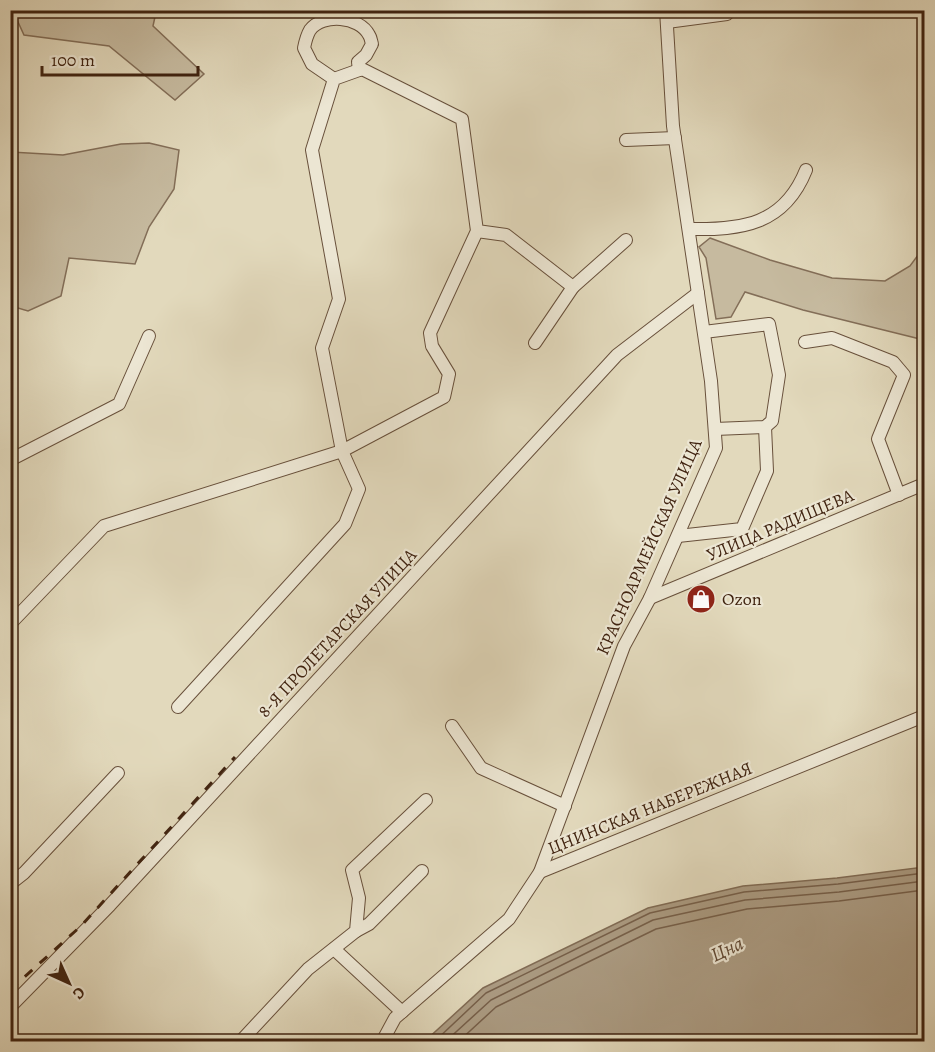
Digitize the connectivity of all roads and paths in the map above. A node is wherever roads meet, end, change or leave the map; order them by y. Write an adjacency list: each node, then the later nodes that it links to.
1 (728, 14): 2 (street)
2 (667, 16): 5 (street, КРАСНОАРМЕЙСКАЯ УЛИЦА)
3 (359, 70): 4 (street); 4 (street); 9 (street)
4 (334, 79): 19 (street)
5 (675, 138): 6 (street); 8 (street, КРАСНОАРМЕЙСКАЯ УЛИЦА)
6 (626, 140)
7 (806, 170): 8 (street)
8 (689, 229): 12 (street, КРАСНОАРМЕЙСКАЯ УЛИЦА)
9 (477, 231): 11 (street); 19 (street)
10 (626, 240): 11 (street)
11 (573, 287): 16 (street)
12 (698, 293): 13 (street, КРАСНОАРМЕЙСКАЯ УЛИЦА); 37 (street, 8-Я ПРОЛЕТАРСКАЯ УЛИЦА)
13 (704, 332): 17 (street); 18 (street, КРАСНОАРМЕЙСКАЯ УЛИЦА)
14 (149, 336): 20 (street)
15 (805, 342): 22 (street)
16 (535, 343)
17 (765, 427): 18 (street); 23 (street)
18 (715, 429): 23 (street, КРАСНОАРМЕЙСКАЯ УЛИЦА)
19 (342, 452): 25 (street); 26 (street)
20 (10, 460)
21 (924, 484): 22 (street, УЛИЦА РАДИЩЕВА)
22 (899, 495): 24 (street, УЛИЦА РАДИЩЕВА)
23 (678, 536): 24 (street, КРАСНОАРМЕЙСКАЯ УЛИЦА)
24 (650, 598): 31 (street, КРАСНОАРМЕЙСКАЯ УЛИЦА)
25 (10, 624)
26 (178, 707)
27 (924, 716): 33 (street, ЦНИНСКАЯ НАБЕРЕЖНАЯ)
28 (452, 726): 31 (street)
29 (118, 773): 34 (street)
30 (426, 800): 35 (street)
31 (565, 806): 33 (street, КРАСНОАРМЕЙСКАЯ УЛИЦА)
32 (422, 871): 35 (street)
33 (540, 873): 38 (street, ЦНИНСКАЯ НАБЕРЕЖНАЯ)
34 (10, 884)
35 (356, 931): 36 (street)
36 (334, 950): 38 (street); 39 (street)
37 (10, 1006)
38 (402, 1012): 40 (street, ЦНИНСКАЯ НАБЕРЕЖНАЯ)
39 (240, 1041)
40 (382, 1041)

